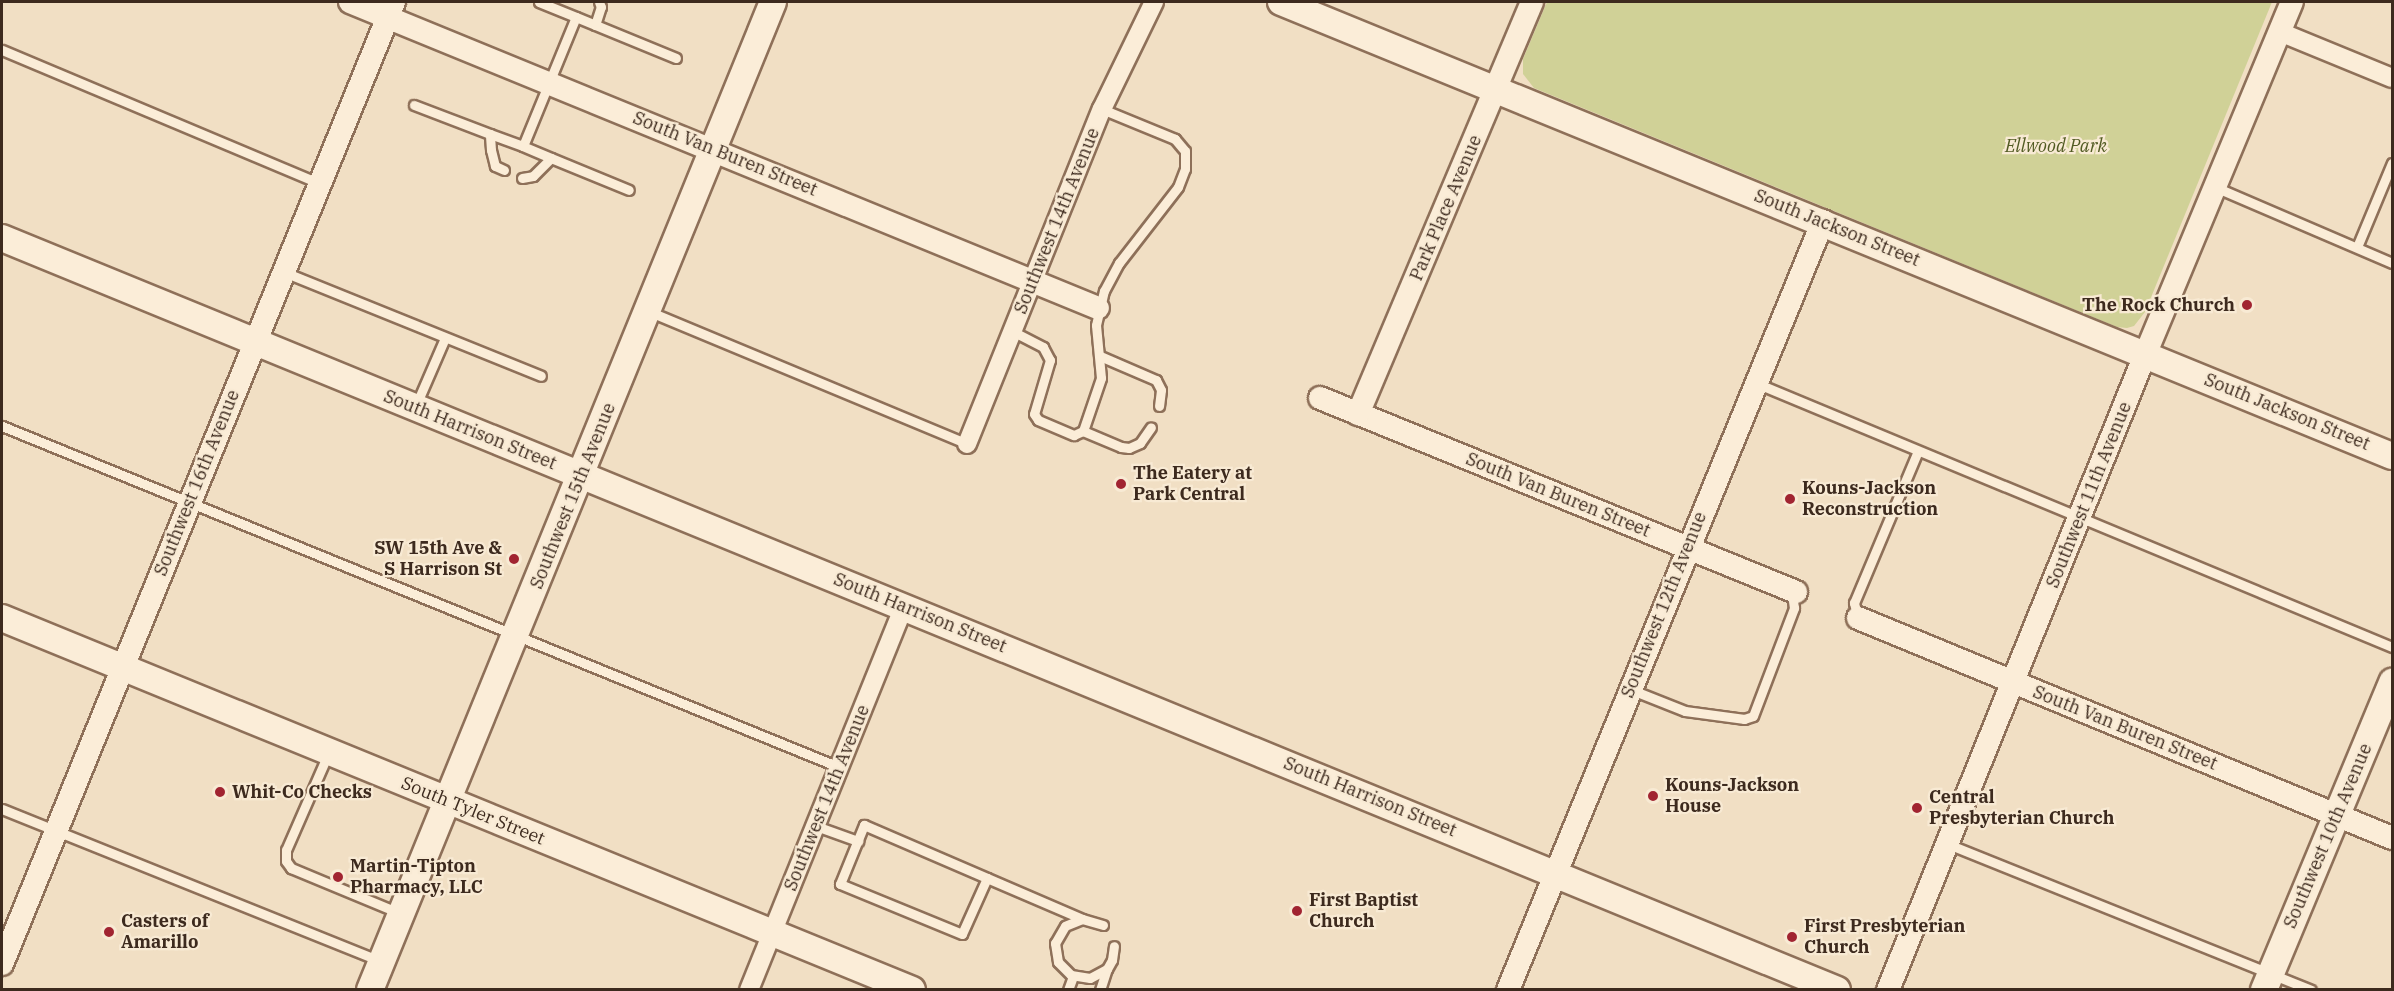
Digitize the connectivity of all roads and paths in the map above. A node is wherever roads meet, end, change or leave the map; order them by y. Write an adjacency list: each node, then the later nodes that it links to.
1 (350, 2): 10 (street, South Van Buren Street)
2 (538, 2): 9 (lane)
3 (599, 2): 12 (lane)
4 (773, 2): 23 (main road, Southwest 15th Avenue)
5 (1154, 2): 20 (street, Southwest 14th Avenue)
6 (1281, 2): 18 (main road, South Jackson Street)
7 (1532, 2): 18 (street, Park Place Avenue)
8 (2292, 2): 13 (street, Southwest 11th Avenue)
9 (557, 5): 11 (lane)
10 (391, 9): 17 (street, South Van Buren Street); 28 (street, Southwest 16th Avenue)
11 (576, 17): 12 (lane); 17 (lane)
12 (595, 25): 15 (lane)
13 (2280, 32): 16 (street); 29 (street, Southwest 11th Avenue)
14 (2, 50): 28 (lane)
15 (676, 58)
16 (2392, 78)
17 (549, 82): 22 (lane); 23 (street, South Van Buren Street)
18 (1496, 90): 31 (main road, South Jackson Street); 49 (street, Park Place Avenue)
19 (414, 105): 21 (lane)
20 (1102, 109): 36 (street, Southwest 14th Avenue); 37 (lane)
21 (490, 134): 22 (lane); 26 (lane)
22 (523, 146): 24 (lane)
23 (713, 150): 36 (street, South Van Buren Street); 38 (main road, Southwest 15th Avenue)
24 (551, 158): 27 (lane); 30 (lane)
25 (2392, 163): 33 (lane)
26 (504, 170)
27 (522, 178)
28 (320, 184): 35 (street, Southwest 16th Avenue)
29 (2215, 187): 33 (lane); 42 (street, Southwest 11th Avenue)
30 (629, 190)
31 (1822, 221): 42 (main road, South Jackson Street); 45 (street, Southwest 12th Avenue)
32 (2, 238): 41 (main road, South Harrison Street)
33 (2357, 248): 34 (lane)
34 (2392, 263)
35 (284, 272): 40 (lane); 41 (street, Southwest 16th Avenue)
36 (1032, 280): 37 (street, South Van Buren Street); 39 (street, Southwest 14th Avenue)
37 (1098, 308): 43 (lane)
38 (648, 311): 53 (lane); 56 (main road, Southwest 15th Avenue)
39 (1012, 331): 52 (lane); 53 (street, Southwest 14th Avenue)
40 (445, 338): 44 (lane); 48 (lane)
41 (255, 342): 48 (main road, South Harrison Street); 57 (street, Southwest 16th Avenue)
42 (2145, 354): 55 (main road, South Jackson Street); 58 (street, Southwest 11th Avenue)
43 (1100, 356): 47 (lane); 52 (lane)
44 (541, 376)
45 (1756, 383): 54 (lane); 59 (street, Southwest 12th Avenue)
46 (1320, 398): 49 (street, South Van Buren Street)
47 (1159, 406)
48 (415, 407): 56 (main road, South Harrison Street)
49 (1359, 414): 59 (street, South Van Buren Street)
50 (2, 426): 57 (lane)
51 (1151, 427): 52 (lane)
52 (1083, 431)
53 (967, 444)
54 (1918, 451): 58 (lane); 63 (lane)
55 (2392, 456)
56 (581, 476): 61 (main road, South Harrison Street); 64 (main road, Southwest 15th Avenue)
57 (190, 501): 64 (lane); 66 (street, Southwest 16th Avenue)
58 (2080, 518): 65 (lane); 67 (street, Southwest 11th Avenue)
59 (1688, 548): 60 (street, South Van Buren Street); 69 (street, Southwest 12th Avenue)
60 (1794, 591): 69 (lane)
61 (904, 607): 71 (street, Southwest 14th Avenue); 80 (main road, South Harrison Street)
62 (2, 618): 66 (main road, South Tyler Street)
63 (1858, 618): 67 (street, South Van Buren Street)
64 (515, 636): 71 (lane); 72 (main road, Southwest 15th Avenue)
65 (2392, 647)
66 (122, 667): 70 (main road, South Tyler Street); 76 (street, Southwest 16th Avenue)
67 (2013, 681): 74 (street, South Van Buren Street); 79 (street, Southwest 11th Avenue)
68 (2392, 682): 74 (main road, Southwest 10th Avenue)
69 (1630, 689): 80 (street, Southwest 12th Avenue)
70 (329, 752): 72 (main road, South Tyler Street); 82 (lane)
71 (839, 768): 75 (street, Southwest 14th Avenue)
72 (447, 800): 82 (main road, Southwest 15th Avenue); 85 (main road, South Tyler Street)
73 (2, 809): 76 (lane)
74 (2337, 815): 77 (street, South Van Buren Street); 91 (main road, Southwest 10th Avenue)
75 (816, 826): 78 (lane); 85 (street, Southwest 14th Avenue)
76 (56, 831): 87 (lane); 88 (street, Southwest 16th Avenue)
77 (2392, 837)
78 (858, 841): 81 (lane); 81 (lane)
79 (1948, 844): 91 (lane); 99 (street, Southwest 11th Avenue)
80 (1556, 874): 97 (street, Southwest 12th Avenue); 98 (main road, South Harrison Street)
81 (987, 878): 83 (lane)
82 (401, 914): 87 (main road, Southwest 15th Avenue)
83 (1082, 919): 84 (lane); 90 (lane)
84 (1103, 925)
85 (772, 933): 93 (street, Southwest 14th Avenue); 94 (main road, South Tyler Street)
86 (1114, 946): 89 (lane)
87 (381, 961): 92 (main road, Southwest 15th Avenue)
88 (2, 964)
89 (1107, 969): 90 (lane); 96 (lane)
90 (1073, 976): 95 (lane)
91 (2268, 982): 100 (lane)
92 (370, 990)
93 (749, 990)
94 (912, 990)
95 (1068, 990)
96 (1100, 990)
97 (1508, 990)
98 (1837, 990)
99 (1888, 990)
100 (2311, 990)

